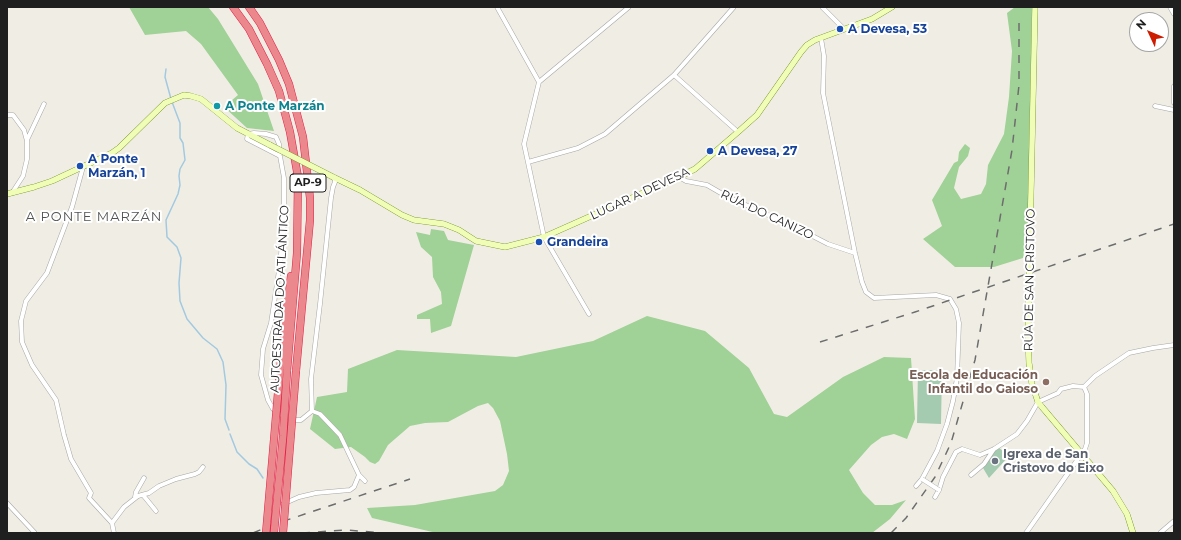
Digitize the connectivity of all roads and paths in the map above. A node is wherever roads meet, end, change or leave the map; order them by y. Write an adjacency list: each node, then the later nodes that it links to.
1 (233, 7): 34 (highway, AUTOESTRADA DO ATLÁNTICO / AP-9)
2 (248, 7): 60 (highway, AUTOESTRADA DO ATLÁNTICO / AP-9, bridge)
3 (497, 7): 14 (street)
4 (629, 7): 14 (street)
5 (734, 7): 13 (street)
6 (822, 7): 11 (street)
7 (892, 7): 11 (street, LUGAR A DEVESA)
8 (1035, 7): 36 (street, RÚA DE SAN CRISTOVO)
9 (1170, 7): 10 (street)
10 (1174, 14)
11 (844, 30): 12 (street, LUGAR A DEVESA)
12 (821, 38): 21 (street, LUGAR A DEVESA); 31 (street)
13 (674, 76): 21 (street); 25 (street)
14 (539, 82): 25 (street)
15 (1174, 86): 16 (street)
16 (1174, 103)
17 (44, 104): 23 (street)
18 (1155, 106): 19 (street)
19 (1174, 110)
20 (7, 115): 23 (street)
21 (738, 132): 28 (street, LUGAR A DEVESA)
22 (248, 134): 24 (street); 24 (street); 26 (street, LUGAR A DEVESA); 27 (street, LUGAR A DEVESA, bridge)
23 (27, 141): 29 (street)
24 (280, 156): 37 (street)
25 (528, 162): 30 (street)
26 (83, 167): 29 (street); 54 (street)
27 (334, 177): 30 (street, LUGAR A DEVESA); 37 (street)
28 (679, 177): 30 (street, LUGAR A DEVESA); 31 (street, RÚA DO CANIZO)
29 (9, 194)
30 (544, 237): 32 (street)
31 (855, 253): 44 (street)
32 (589, 314)
33 (1174, 345): 35 (street)
34 (283, 370): 57 (highway, bridge); 58 (highway, AUTOESTRADA DO ATLÁNTICO / AP-9, bridge)
35 (1084, 387): 36 (street); 39 (street)
36 (1038, 402): 38 (street); 39 (street, RÚA DE SAN CRISTOVO)
37 (312, 411): 41 (street)
38 (994, 449): 42 (street); 47 (street)
39 (1082, 453): 61 (street); 62 (street, RÚA DE SAN CRISTOVO)
40 (202, 467): 48 (street)
41 (359, 475): 45 (street); 59 (street)
42 (971, 475)
43 (144, 478): 50 (street)
44 (922, 479): 46 (street); 47 (street, bridge)
45 (365, 481)
46 (916, 486)
47 (940, 490): 49 (street)
48 (143, 495): 50 (street); 52 (street)
49 (935, 497)
50 (135, 498): 54 (street)
51 (7, 503): 55 (street)
52 (156, 510)
53 (1174, 521): 63 (street)
54 (112, 523): 56 (street)
55 (35, 533)
56 (114, 533)
57 (266, 533)
58 (274, 533)
59 (278, 533)
60 (283, 533)
61 (1026, 533)
62 (1133, 533)
63 (1160, 533)

